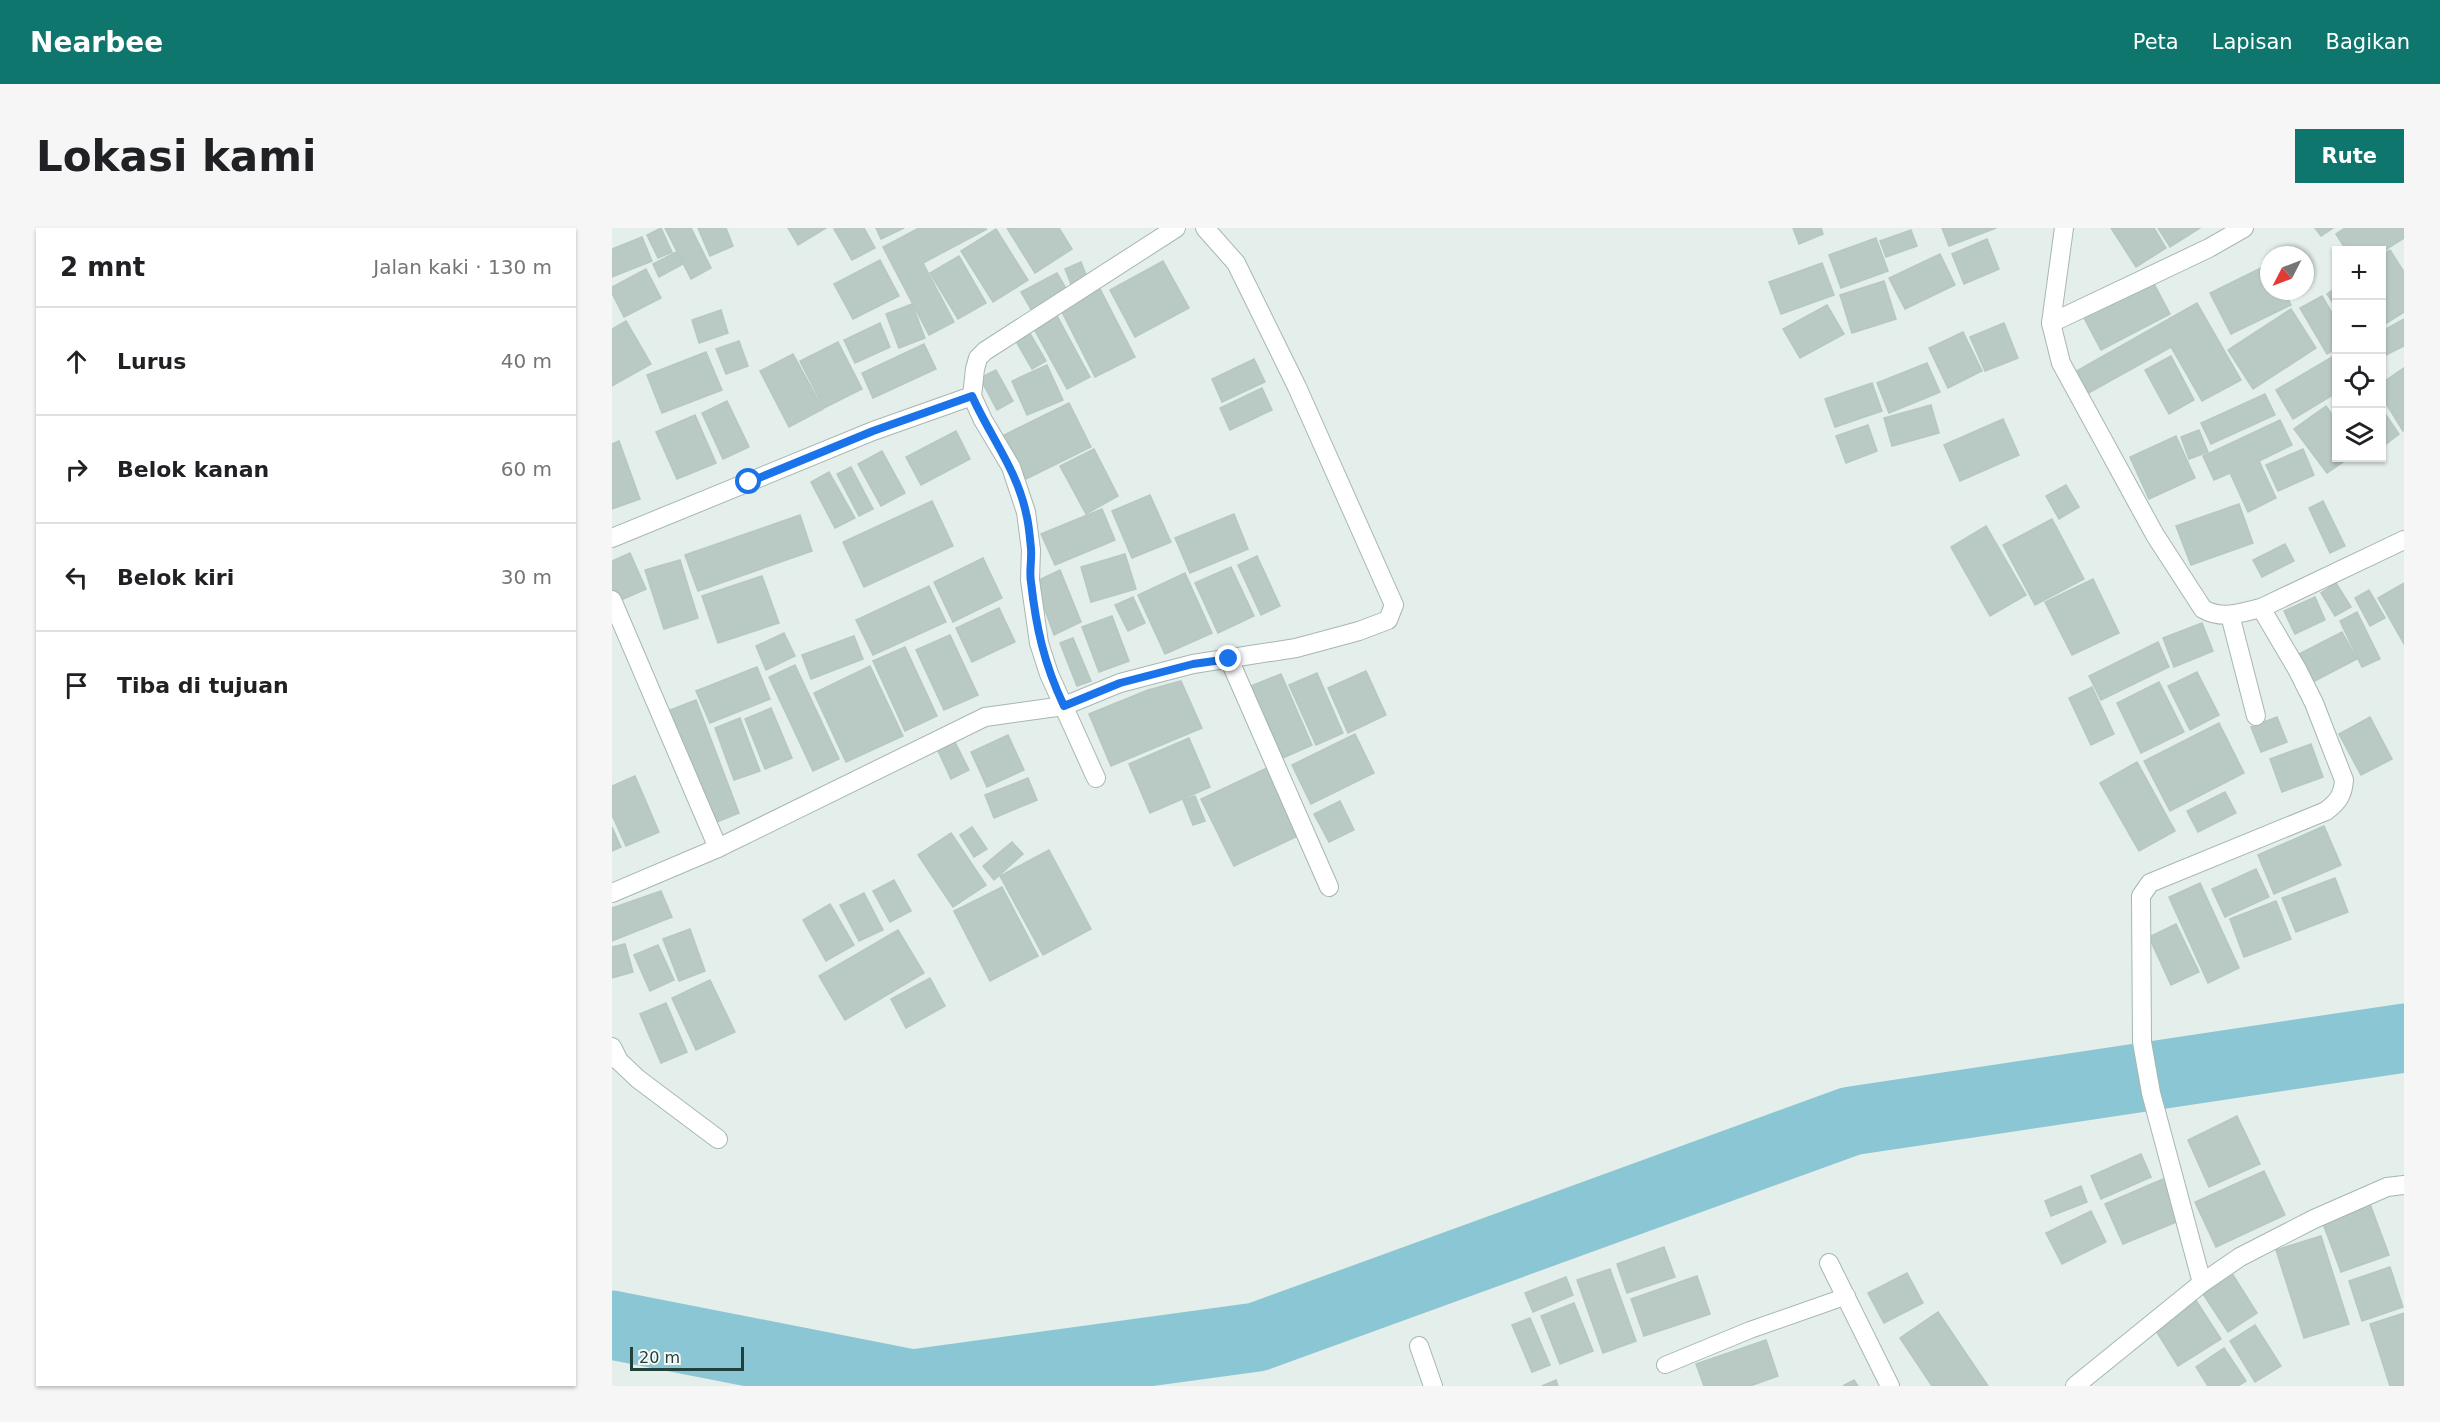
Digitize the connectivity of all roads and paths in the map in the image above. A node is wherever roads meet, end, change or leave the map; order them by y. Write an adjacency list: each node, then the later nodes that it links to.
1 (1176, 228): 6 (street)
2 (1205, 228): 12 (street)
3 (2064, 228): 5 (street)
4 (2244, 228): 5 (street)
5 (2051, 323): 11 (street)
6 (972, 396): 7 (street); 13 (street)
7 (612, 538)
8 (2404, 540): 10 (street)
9 (612, 600): 16 (street)
10 (2261, 608): 11 (street); 23 (street)
11 (2230, 615): 14 (street)
12 (1229, 659): 13 (street); 17 (street)
13 (1064, 706): 15 (street); 16 (street)
14 (2256, 716)
15 (1096, 778)
16 (718, 848): 18 (street)
17 (1329, 886)
18 (612, 893)
19 (612, 1047): 20 (street)
20 (718, 1139)
21 (2404, 1185): 23 (street)
22 (1829, 1263): 24 (street)
23 (2202, 1283): 29 (street)
24 (1847, 1296): 26 (lane); 28 (street)
25 (1419, 1346): 27 (street)
26 (1665, 1365)
27 (1433, 1386)
28 (1890, 1386)
29 (2075, 1386)

